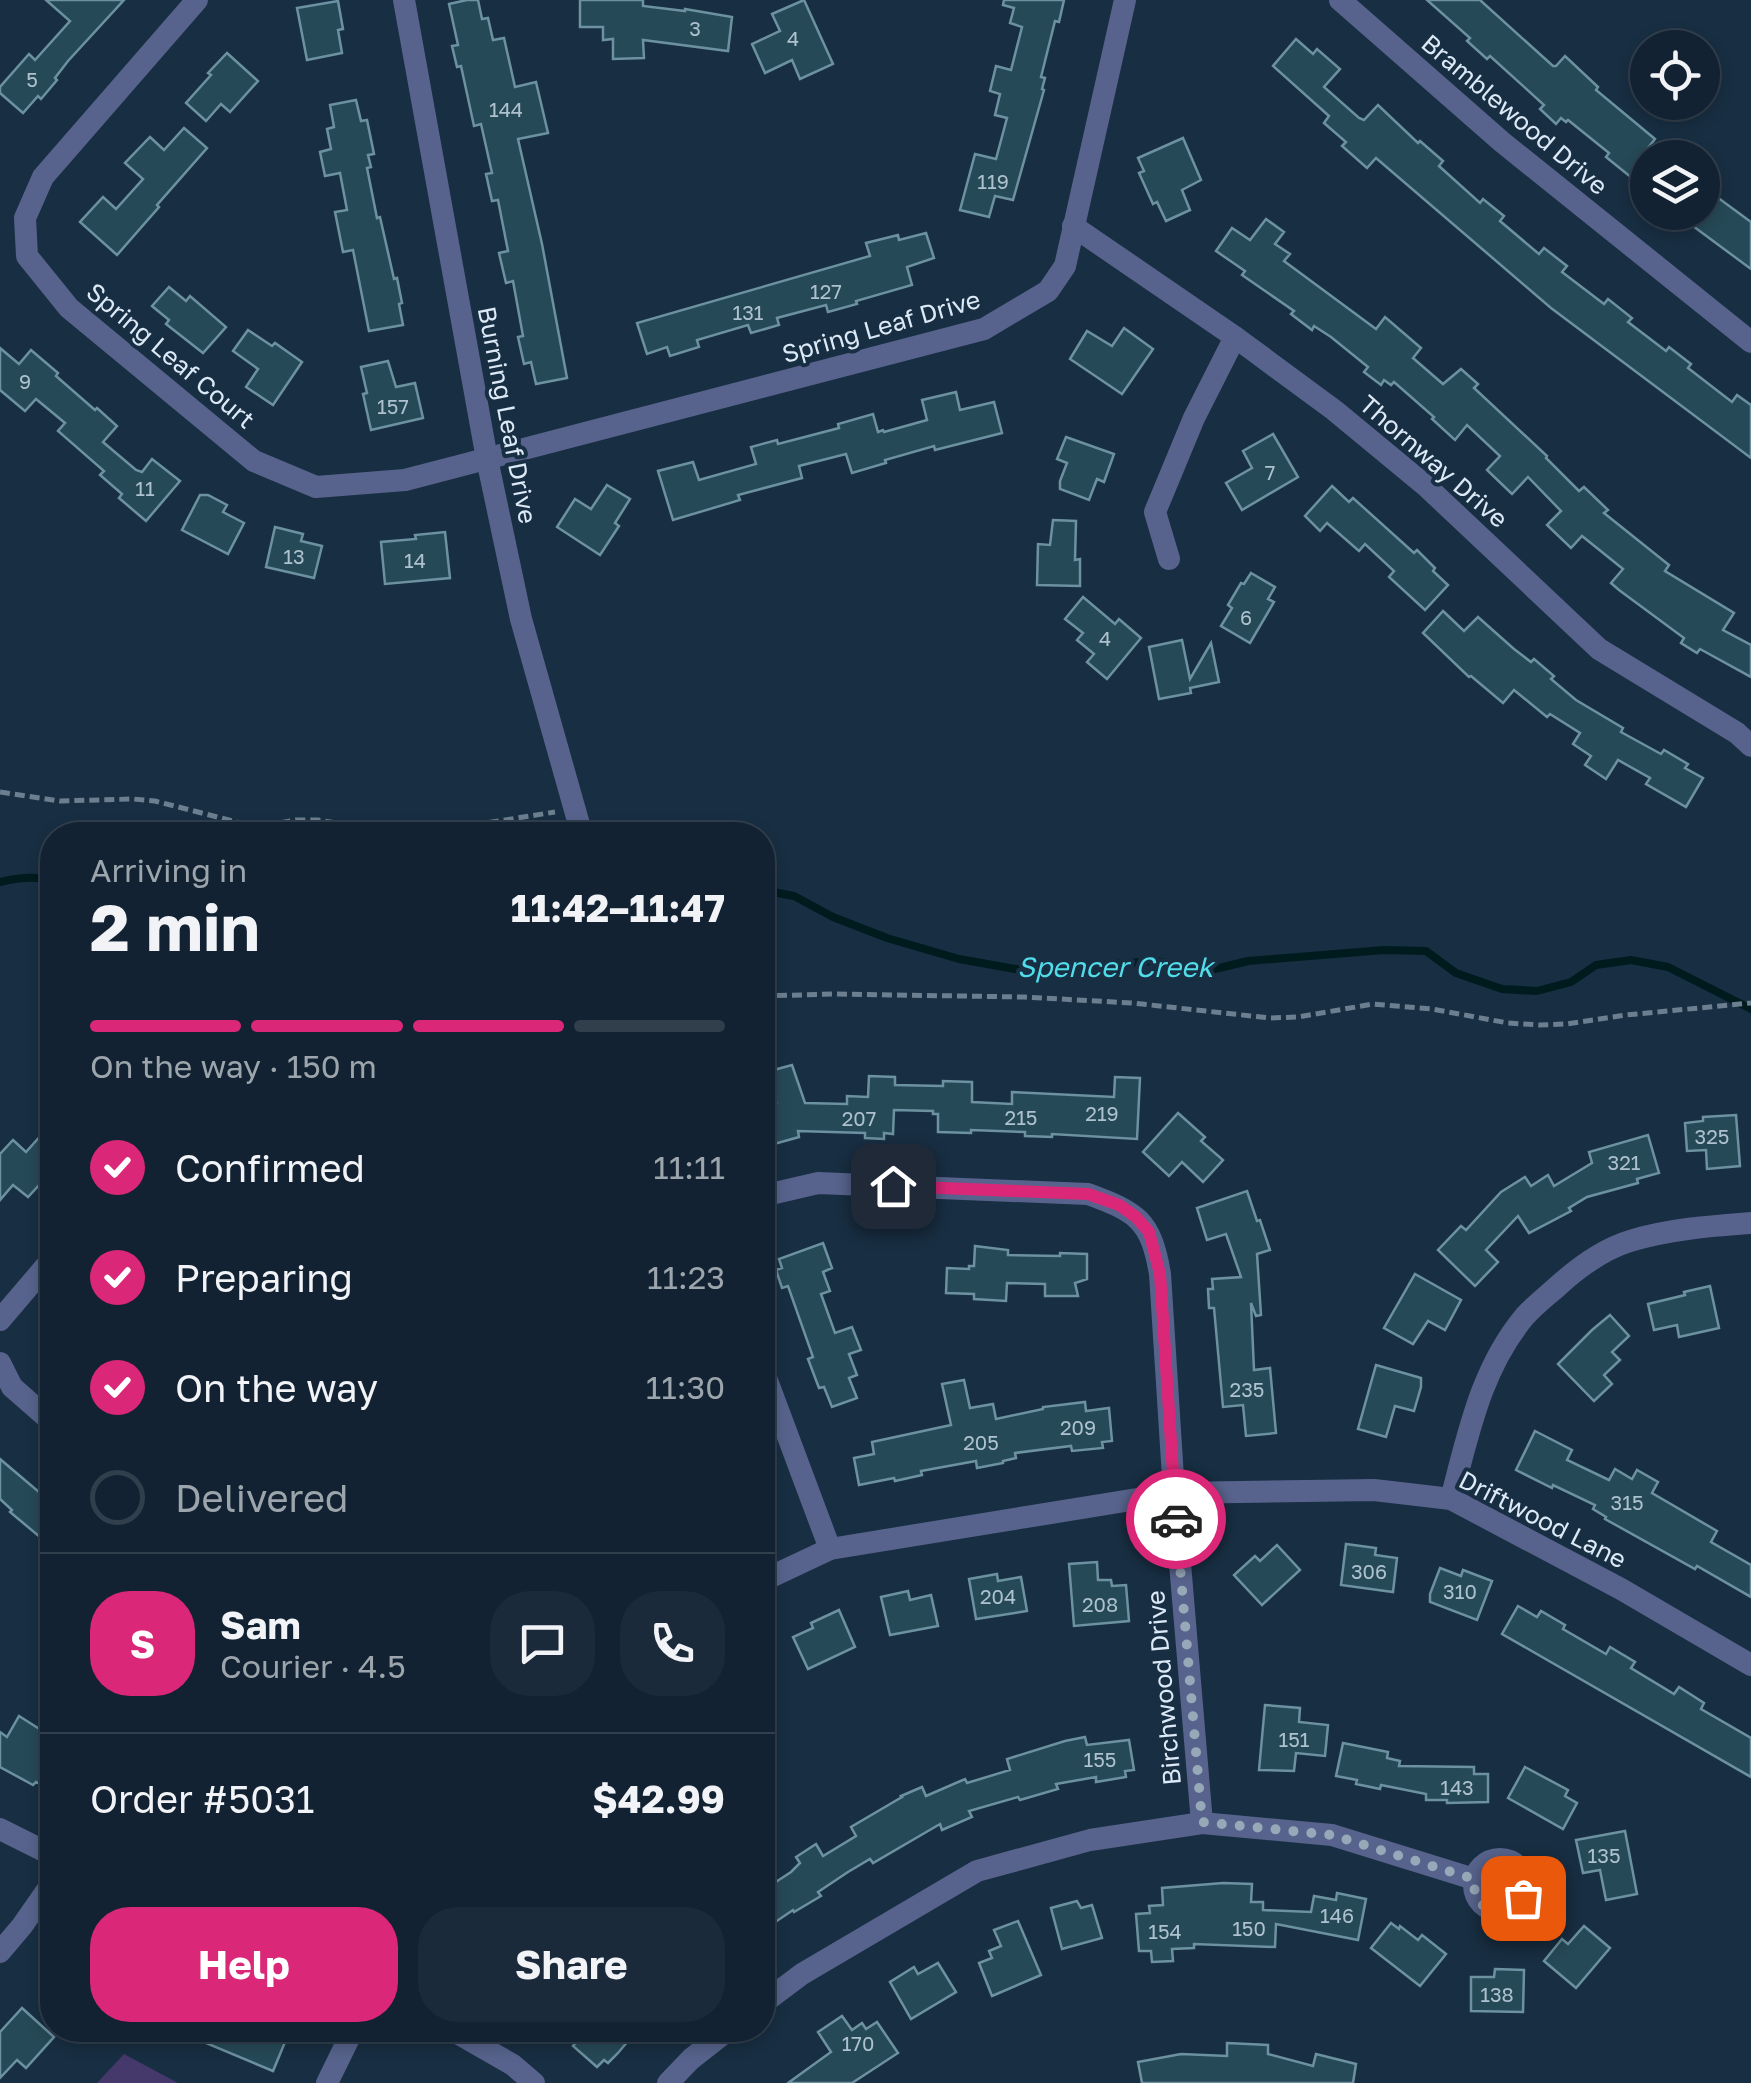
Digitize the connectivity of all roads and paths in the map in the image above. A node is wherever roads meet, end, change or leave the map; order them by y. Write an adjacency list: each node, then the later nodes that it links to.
1 (197, 0): 8 (street, Spring Leaf Court)
2 (404, 0): 8 (street, Burning Leaf Drive)
3 (1124, 0): 5 (street, Spring Leaf Drive)
4 (1340, 0): 7 (street, Bramblewood Drive)
5 (1073, 226): 6 (street, Thornway Drive); 8 (street, Spring Leaf Drive)
6 (1235, 337): 9 (street); 10 (street, Thornway Drive)
7 (1751, 342)
8 (487, 459): 17 (street, Burning Leaf Drive)
9 (1168, 559)
10 (1751, 746)
11 (0, 792): 13 (path)
12 (554, 812): 16 (path)
13 (232, 822)
14 (283, 822): 15 (path)
15 (330, 822)
16 (492, 822)
17 (578, 822)
18 (775, 996): 19 (path)
19 (1751, 1003)
20 (775, 1193): 27 (street, Birchwood Drive)
21 (1751, 1223): 28 (street)
22 (40, 1273): 23 (street)
23 (0, 1320)
24 (0, 1363): 26 (street)
25 (775, 1402): 29 (street)
26 (40, 1412)
27 (1174, 1493): 28 (street, Driftwood Lane); 29 (street, Driftwood Lane); 32 (street, Birchwood Drive)
28 (1451, 1499): 31 (street, Driftwood Lane)
29 (830, 1550): 30 (street, Driftwood Lane)
30 (775, 1576)
31 (1751, 1665)
32 (1202, 1822): 35 (street); 38 (street)
33 (0, 1830): 34 (street)
34 (40, 1849)
35 (1474, 1879)
36 (40, 1900): 37 (street)
37 (0, 1952)
38 (775, 1994)
39 (347, 2042): 42 (street)
40 (473, 2042): 43 (street)
41 (712, 2042): 44 (street)
42 (328, 2083)
43 (534, 2083)
44 (668, 2083)

